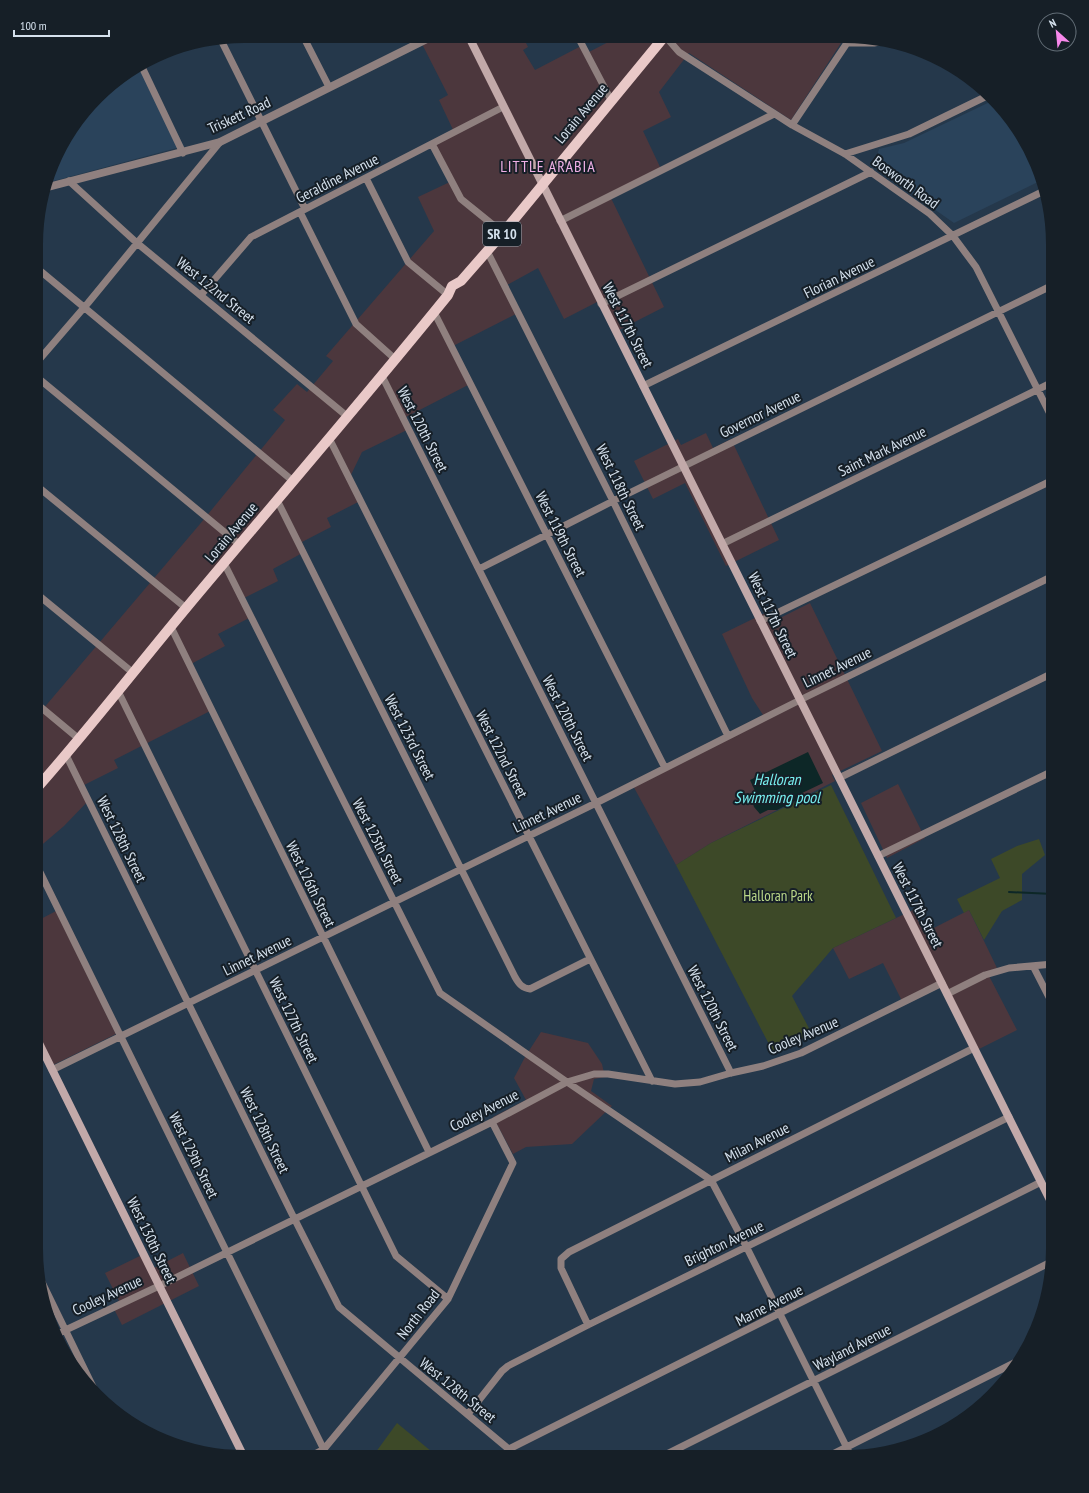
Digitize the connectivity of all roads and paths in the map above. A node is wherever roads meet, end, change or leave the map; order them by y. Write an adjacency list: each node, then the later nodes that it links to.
1 (307, 43): 12 (street)
2 (417, 43): 12 (street, Triskett Road)
3 (472, 43): 15 (main road, West 117th Street)
4 (581, 43): 14 (street)
5 (660, 43): 14 (main road, Lorain Avenue / SR 10)
6 (671, 43): 16 (street, Bosworth Road)
7 (847, 43): 9 (street)
8 (847, 43): 18 (street)
9 (859, 43)
10 (223, 44): 17 (street)
11 (143, 70): 21 (street)
12 (329, 87): 17 (street, Triskett Road)
13 (983, 98): 22 (street)
14 (611, 100): 26 (main road, Lorain Avenue / SR 10)
15 (503, 107): 20 (street, Geraldine Avenue); 26 (main road, West 117th Street)
16 (774, 114): 18 (street, Bosworth Road); 30 (street)
17 (261, 121): 19 (street, Triskett Road); 29 (street)
18 (792, 125): 22 (street, Bosworth Road)
19 (220, 142): 21 (street, Triskett Road); 33 (street)
20 (432, 144): 24 (street, Geraldine Avenue); 31 (street)
21 (183, 152): 25 (street, Triskett Road)
22 (845, 154): 23 (street, Bosworth Road)
23 (871, 172): 32 (street, Bosworth Road); 39 (street)
24 (366, 178): 29 (street, Geraldine Avenue); 38 (street)
25 (69, 181): 27 (street, Triskett Road); 33 (street, West 122nd Street)
26 (542, 184): 30 (main road, West 117th Street); 31 (main road, Lorain Avenue / SR 10)
27 (52, 186)
28 (1039, 193): 32 (street, Florian Avenue)
29 (302, 211): 37 (street, Geraldine Avenue); 44 (street)
30 (560, 221): 39 (main road, West 117th Street)
31 (503, 233): 34 (main road, Lorain Avenue / SR 10)
32 (953, 236): 41 (street, Bosworth Road); 48 (street, Florian Avenue)
33 (137, 243): 37 (street, West 122nd Street); 40 (street)
34 (487, 251): 38 (main road, Lorain Avenue / SR 10); 58 (street, West 118th Street)
35 (43, 273): 40 (street)
36 (1046, 288): 41 (street, Governor Avenue)
37 (201, 295): 51 (street, West 122nd Street)
38 (448, 295): 42 (main road, Lorain Avenue / SR 10)
39 (601, 304): 48 (main road, West 117th Street)
40 (84, 307): 43 (street); 54 (street)
41 (999, 311): 49 (street, Bosworth Road); 53 (street, Governor Avenue)
42 (434, 312): 44 (main road, Lorain Avenue / SR 10); 59 (street, West 119th Street)
43 (43, 355)
44 (395, 359): 45 (main road, Lorain Avenue / SR 10)
45 (382, 376): 51 (main road, Lorain Avenue / SR 10); 63 (street, West 120th Street)
46 (43, 382): 60 (street)
47 (1046, 385): 49 (street, Saint Mark Avenue)
48 (643, 386): 53 (main road, West 117th Street)
49 (1038, 389): 50 (street, Bosworth Road); 61 (street, Saint Mark Avenue)
50 (1046, 406)
51 (348, 417): 52 (main road, Lorain Avenue / SR 10)
52 (329, 438): 54 (main road, Lorain Avenue / SR 10); 82 (street, West 122nd Street)
53 (684, 466): 58 (street, Governor Avenue); 61 (main road, West 117th Street)
54 (293, 481): 57 (main road, Lorain Avenue / SR 10)
55 (1046, 483): 67 (street)
56 (43, 491): 66 (street)
57 (277, 500): 60 (main road, Lorain Avenue / SR 10); 84 (street, West 123rd Street)
58 (613, 501): 59 (street, Governor Avenue); 74 (street, West 118th Street)
59 (546, 535): 63 (street, Governor Avenue); 77 (street, West 119th Street)
60 (240, 544): 62 (main road, Lorain Avenue / SR 10)
61 (722, 544): 67 (main road, West 117th Street)
62 (224, 563): 66 (main road, Lorain Avenue / SR 10); 86 (street, West 125th Street)
63 (479, 569): 81 (street, West 120th Street)
64 (1046, 579): 72 (street, Linnet Avenue)
65 (43, 599): 69 (street)
66 (186, 608): 68 (main road, Lorain Avenue / SR 10)
67 (760, 621): 72 (main road, West 117th Street)
68 (171, 627): 69 (main road, Lorain Avenue / SR 10); 87 (street, West 126th Street)
69 (132, 672): 71 (main road, Lorain Avenue / SR 10)
70 (1046, 676): 79 (street)
71 (118, 691): 75 (main road, Lorain Avenue / SR 10); 91 (street, West 127th Street)
72 (800, 700): 74 (street, Linnet Avenue); 79 (main road, West 117th Street)
73 (43, 709): 75 (street)
74 (728, 736): 77 (street, Linnet Avenue)
75 (80, 739): 76 (main road, Lorain Avenue / SR 10)
76 (66, 755): 80 (main road, Lorain Avenue / SR 10); 95 (street, West 128th Street)
77 (665, 768): 81 (street, Linnet Avenue)
78 (1046, 774): 83 (street)
79 (839, 778): 83 (main road, West 117th Street)
80 (43, 781)
81 (596, 803): 82 (street, Linnet Avenue); 100 (street, West 120th Street)
82 (529, 836): 84 (street, Linnet Avenue); 88 (street, West 122nd Street)
83 (878, 856): 92 (main road, West 117th Street)
84 (461, 869): 86 (street, Linnet Avenue); 88 (street, West 123rd Street)
85 (43, 878): 96 (street, West 129th Street)
86 (394, 902): 87 (street, Linnet Avenue); 102 (street, West 125th Street)
87 (323, 937): 91 (street, Linnet Avenue); 105 (street, West 126th Street)
88 (590, 959): 101 (street, West 122nd Street)
89 (1046, 965): 90 (street)
90 (1033, 966): 93 (street); 94 (street)
91 (255, 971): 95 (street, Linnet Avenue); 108 (street, West 127th Street)
92 (942, 983): 94 (main road, West 117th Street); 100 (street, Cooley Avenue)
93 (1046, 991)
94 (947, 994): 97 (main road, West 117th Street)
95 (189, 1003): 96 (street, Linnet Avenue); 110 (street, West 128th Street)
96 (121, 1036): 99 (street, Linnet Avenue); 112 (street, West 129th Street)
97 (974, 1048): 103 (main road, West 117th Street); 106 (street, Milan Avenue)
98 (43, 1051): 99 (main road, West 130th Street)
99 (52, 1070): 114 (main road, West 130th Street)
100 (731, 1073): 101 (street, Cooley Avenue)
101 (652, 1081): 102 (street, Cooley Avenue)
102 (567, 1082): 104 (street, Cooley Avenue); 106 (street, West 125th Street)
103 (1009, 1117): 107 (main road, West 117th Street); 111 (street, Brighton Avenue)
104 (492, 1122): 105 (street, Cooley Avenue); 116 (street, North Road)
105 (429, 1152): 108 (street, Cooley Avenue)
106 (711, 1180): 111 (street); 118 (street, Milan Avenue)
107 (1041, 1182): 109 (main road, West 117th Street); 117 (street, Marne Avenue)
108 (361, 1186): 110 (street, Cooley Avenue); 116 (street, West 127th Street)
109 (1046, 1192)
110 (294, 1218): 112 (street, Cooley Avenue); 121 (street, West 128th Street)
111 (746, 1246): 117 (street); 118 (street, Brighton Avenue)
112 (226, 1251): 114 (street, Cooley Avenue); 129 (street, West 129th Street)
113 (1046, 1264): 124 (street, Wayland Avenue)
114 (159, 1286): 119 (street, Cooley Avenue); 128 (main road, West 130th Street)
115 (49, 1296): 119 (street)
116 (448, 1299): 121 (street, North Road)
117 (779, 1314): 124 (street); 127 (street, Marne Avenue)
118 (588, 1325): 125 (street, Brighton Avenue)
119 (65, 1330): 120 (street, Cooley Avenue); 123 (street)
120 (61, 1332)
121 (399, 1359): 125 (street, West 128th Street); 130 (street, North Road)
122 (1009, 1365): 126 (street)
123 (88, 1376)
124 (814, 1381): 126 (street); 131 (street, Wayland Avenue)
125 (468, 1414): 127 (street, West 128th Street)
126 (847, 1447): 132 (street); 133 (street)
127 (509, 1449)
128 (241, 1450)
129 (324, 1450)
130 (327, 1450)
131 (675, 1450)
132 (841, 1450)
133 (848, 1450)

